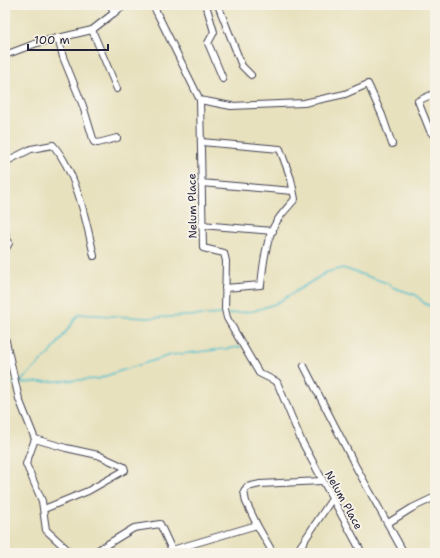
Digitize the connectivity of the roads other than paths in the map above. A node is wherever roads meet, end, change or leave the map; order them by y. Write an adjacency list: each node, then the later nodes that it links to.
1 (111, 5): 6 (street)
2 (126, 5): 6 (street)
3 (153, 5): 14 (street, Nelum Place)
4 (206, 5): 11 (street)
5 (218, 5): 10 (street)
6 (114, 13): 7 (street)
7 (92, 30): 8 (street); 12 (street)
8 (58, 38): 9 (street); 16 (street)
9 (5, 55)
10 (252, 75)
11 (223, 79)
12 (117, 89)
13 (435, 93): 15 (street)
14 (200, 100): 17 (street, Nelum Place); 18 (street)
15 (435, 137)
16 (117, 138)
17 (201, 142): 20 (street, Nelum Place); 21 (street)
18 (392, 144)
19 (6, 162): 26 (street)
20 (201, 183): 21 (street); 22 (street, Nelum Place)
21 (293, 191): 23 (street)
22 (201, 225): 23 (street); 27 (street, Nelum Place)
23 (273, 231): 27 (street)
24 (5, 233): 25 (street)
25 (5, 250)
26 (94, 256)
27 (225, 288): 31 (street, Nelum Place)
28 (5, 337): 30 (street)
29 (304, 366): 35 (street)
30 (35, 439): 34 (street); 34 (street)
31 (321, 481): 33 (street, Nelum Place); 36 (street)
32 (435, 497): 35 (street)
33 (332, 499): 41 (street); 42 (street, Nelum Place)
34 (44, 509): 38 (street)
35 (388, 523): 43 (street)
36 (257, 525): 37 (street); 40 (street)
37 (170, 551): 39 (street)
38 (71, 553)
39 (93, 553)
40 (273, 553)
41 (296, 553)
42 (362, 553)
43 (404, 553)

